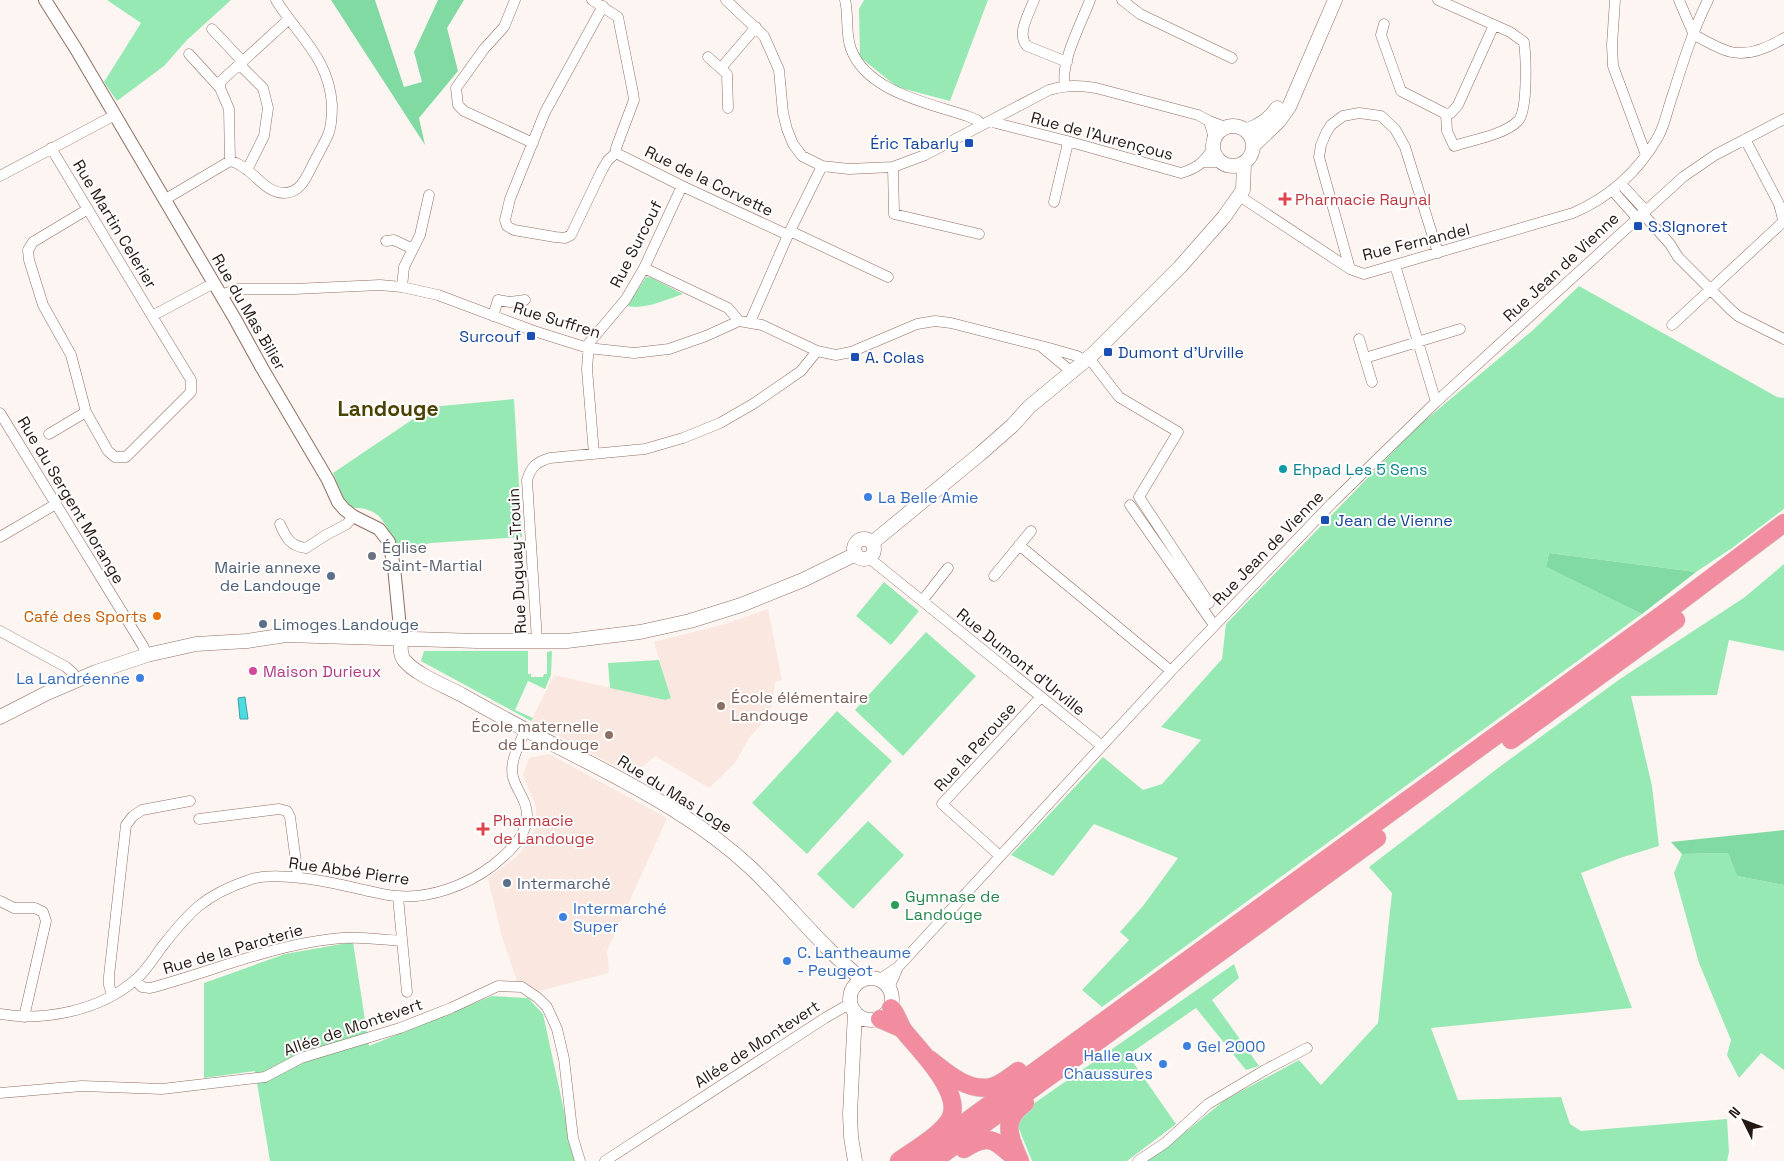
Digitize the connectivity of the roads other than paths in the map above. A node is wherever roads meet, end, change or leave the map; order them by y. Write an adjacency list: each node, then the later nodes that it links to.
1 (45, 0): 34 (street, Rue du Mas Bilier)
2 (276, 0): 17 (street)
3 (515, 0): 42 (street)
4 (592, 0): 16 (street)
5 (726, 0): 20 (street)
6 (845, 0): 37 (street, Rue de l'Aurençous)
7 (1034, 0): 27 (street)
8 (1090, 0): 27 (street)
9 (1122, 0): 26 (street)
10 (1326, 0): 39 (main road)
11 (1335, 0): 44 (main road)
12 (1438, 0): 19 (street)
13 (1616, 0): 47 (street)
14 (1679, 0): 22 (street)
15 (1708, 0): 22 (street, Rue Fernandel)
16 (603, 6): 42 (street); 46 (street)
17 (288, 20): 28 (street); 54 (street)
18 (1384, 24): 33 (street)
19 (1494, 25): 33 (street); 33 (street)
20 (756, 28): 29 (street); 52 (street)
21 (212, 29): 28 (street)
22 (1694, 35): 23 (street); 47 (street, Rue Fernandel)
23 (1784, 38)
24 (189, 54): 31 (street)
25 (708, 57): 29 (street)
26 (1232, 58)
27 (1067, 62): 30 (street)
28 (241, 63): 31 (street); 54 (street)
29 (721, 68): 32 (street)
30 (1065, 85): 36 (street); 37 (street)
31 (220, 88): 48 (street)
32 (728, 108)
33 (1446, 114)
34 (115, 115): 45 (street); 60 (street, Rue du Mas Bilier)
35 (1784, 119): 40 (street, Rue Jean de Vienne)
36 (1209, 121): 38 (street); 43 (street)
37 (987, 123): 41 (street, Rue de l'Aurençous); 53 (street)
38 (1226, 127): 39 (main road); 43 (main road)
39 (1247, 130): 44 (main road)
40 (1746, 139): 63 (street, Rue Jean de Vienne); 64 (street)
41 (1067, 141): 49 (street, Rue de l'Aurençous); 61 (street)
42 (532, 143): 46 (street)
43 (1214, 143): 49 (street, Rue de l'Aurençous); 51 (main road)
44 (1254, 145): 50 (main road)
45 (51, 148): 55 (street); 62 (street, Rue Martin Celerier)
46 (616, 153): 56 (street, Rue de la Corvette)
47 (1646, 155): 57 (street, Rue Fernandel)
48 (230, 161): 54 (street); 60 (street)
49 (1204, 162): 51 (street, Rue de l'Aurençous)
50 (1244, 163): 51 (main road); 59 (main road)
51 (1224, 164): 59 (main road)
52 (822, 166): 53 (street); 65 (street)
53 (893, 167): 66 (street)
54 (247, 170)
55 (0, 176)
56 (682, 186): 65 (street, Rue de la Corvette); 71 (street, Rue Surcouf)
57 (1617, 188): 63 (street); 69 (street, Rue Fernandel)
58 (429, 194): 68 (street)
59 (1238, 197): 72 (street, Rue Fernandel); 91 (main road)
60 (164, 200): 74 (street, Rue du Mas Bilier)
61 (1054, 202)
62 (88, 208): 79 (street, Rue Martin Celerier); 95 (street)
63 (1641, 214): 76 (street); 94 (street, Rue Jean de Vienne)
64 (1783, 222): 76 (street)
65 (789, 233): 73 (street, Rue de la Corvette); 81 (street)
66 (979, 234)
67 (386, 241): 68 (street)
68 (413, 249): 75 (street)
69 (1438, 253): 70 (street, Rue Fernandel); 72 (street)
70 (1395, 265): 72 (street, Rue Fernandel); 86 (street)
71 (644, 268): 81 (street); 88 (street, Rue Surcouf)
72 (1350, 269)
73 (888, 277)
74 (214, 283): 77 (street, Rue du Mas Bilier); 79 (street)
75 (402, 286): 77 (street, Rue Suffren); 80 (street, Rue Suffren)
76 (1711, 289): 82 (street); 85 (street)
77 (220, 295): 101 (street, Rue du Mas Bilier)
78 (525, 300): 80 (street, Rue Suffren)
79 (152, 316): 95 (street, Rue Martin Celerier)
80 (493, 316): 88 (street, Rue Suffren)
81 (744, 321): 88 (street, Rue Suffren); 89 (street)
82 (1672, 326)
83 (1460, 329): 86 (street)
84 (1359, 338): 90 (street)
85 (1784, 338)
86 (1418, 342): 90 (street); 94 (street)
87 (1041, 346): 89 (street); 91 (street); 92 (street)
88 (588, 348): 98 (street)
89 (817, 351): 98 (street, Rue Duguay-Trouin)
90 (1365, 358): 93 (street)
91 (1087, 359): 92 (main road); 112 (street)
92 (1071, 373): 108 (main road)
93 (1372, 382)
94 (1436, 402): 113 (street, Rue Jean de Vienne)
95 (86, 412): 97 (street)
96 (0, 413): 99 (street, Rue du Sergent Morange)
97 (49, 434)
98 (594, 454): 116 (street, Rue Duguay-Trouin)
99 (56, 504): 105 (street); 117 (street, Rue du Sergent Morange)
100 (1130, 505): 112 (street)
101 (353, 516): 103 (street); 115 (street, Rue du Mas Bilier)
102 (1784, 523): 141 (highway)
103 (280, 524)
104 (1031, 531): 107 (street)
105 (0, 537)
106 (1784, 538): 145 (highway)
107 (1019, 545): 110 (street); 118 (street)
108 (862, 556): 111 (street, Rue Dumont d'Urville); 116 (main road)
109 (948, 568): 111 (street)
110 (994, 576)
111 (922, 601): 120 (street, Rue Dumont d'Urville)
112 (1201, 607): 113 (street)
113 (1214, 626): 118 (street, Rue Jean de Vienne)
114 (0, 631): 119 (street)
115 (401, 638): 116 (main road); 117 (main road); 122 (main road, Rue du Mas Loge)
116 (537, 642)
117 (147, 655): 119 (main road)
118 (1171, 671): 123 (street, Rue Jean de Vienne)
119 (76, 681): 121 (main road)
120 (1040, 698): 123 (street, Rue Dumont d'Urville); 126 (street, Rue la Perouse)
121 (0, 716)
122 (525, 730): 128 (street, Rue Abbé Pierre); 131 (main road, Rue du Mas Loge)
123 (1102, 746): 126 (street, Rue Jean de Vienne)
124 (190, 801): 136 (street)
125 (199, 819): 127 (street)
126 (1000, 856): 134 (street, Rue Jean de Vienne)
127 (298, 878): 128 (street, Rue Abbé Pierre); 132 (street, Rue Abbé Pierre)
128 (398, 896): 130 (street)
129 (0, 901): 140 (street)
130 (401, 940): 132 (street, Rue de la Paroterie); 135 (street)
131 (841, 963): 133 (main road, Rue du Mas Loge); 137 (main road, Rue du Mas Loge)
132 (135, 980): 136 (street, Rue Abbé Pierre)
133 (863, 980): 134 (main road); 137 (main road)
134 (884, 984): 139 (main road)
135 (407, 992)
136 (112, 995): 140 (street, Rue Abbé Pierre)
137 (853, 1002): 139 (main road); 142 (main road); 148 (street, Allée de Montevert)
138 (0, 1014): 140 (street, Rue Abbé Pierre)
139 (881, 1016): 142 (main road); 144 (highway)
140 (24, 1017)
141 (1108, 1018): 144 (highway); 151 (highway)
142 (855, 1032): 149 (main road)
143 (1307, 1048): 155 (street)
144 (929, 1059): 150 (highway)
145 (1070, 1062): 152 (highway); 154 (highway)
146 (0, 1093): 147 (street, Allée de Montevert)
147 (580, 1161)
148 (605, 1161)
149 (855, 1161)
150 (899, 1161)
151 (912, 1161)
152 (933, 1161)
153 (947, 1161): 154 (highway)
154 (1019, 1161)
155 (1138, 1161)

